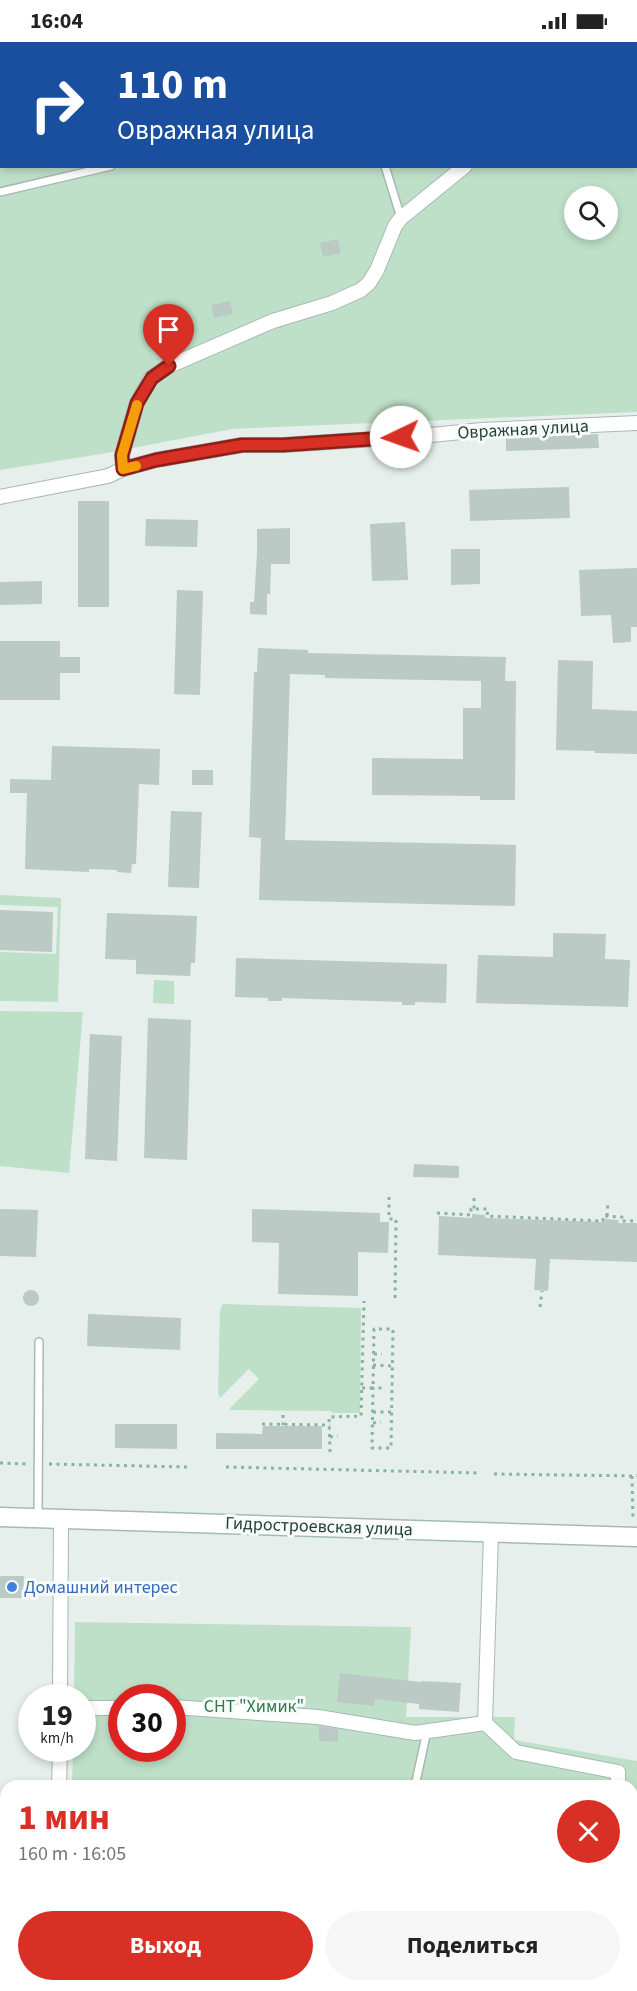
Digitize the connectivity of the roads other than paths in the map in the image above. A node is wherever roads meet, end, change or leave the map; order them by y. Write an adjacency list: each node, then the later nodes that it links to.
1 (63, 168): 5 (lane)
2 (103, 168): 5 (lane)
3 (386, 168): 7 (lane)
4 (463, 168): 7 (street)
5 (65, 177): 6 (lane)
6 (0, 192)
7 (401, 218): 9 (street)
8 (637, 423): 9 (street, Овражная улица)
9 (123, 469): 10 (street, Овражная улица)
10 (0, 497)
11 (39, 1342): 13 (lane)
12 (0, 1517): 13 (street, Гидростроевская улица)
13 (38, 1518): 14 (street, Гидростроевская улица)
14 (61, 1520): 15 (street, Гидростроевская улица); 17 (street)
15 (491, 1534): 16 (street, Гидростроевская улица); 19 (street)
16 (635, 1537)
17 (60, 1684)
18 (186, 1708): 20 (street)
19 (485, 1723): 20 (street); 24 (street)
20 (427, 1731): 23 (lane)
21 (60, 1762): 22 (street)
22 (59, 1780)
23 (417, 1780)
24 (618, 1780)

